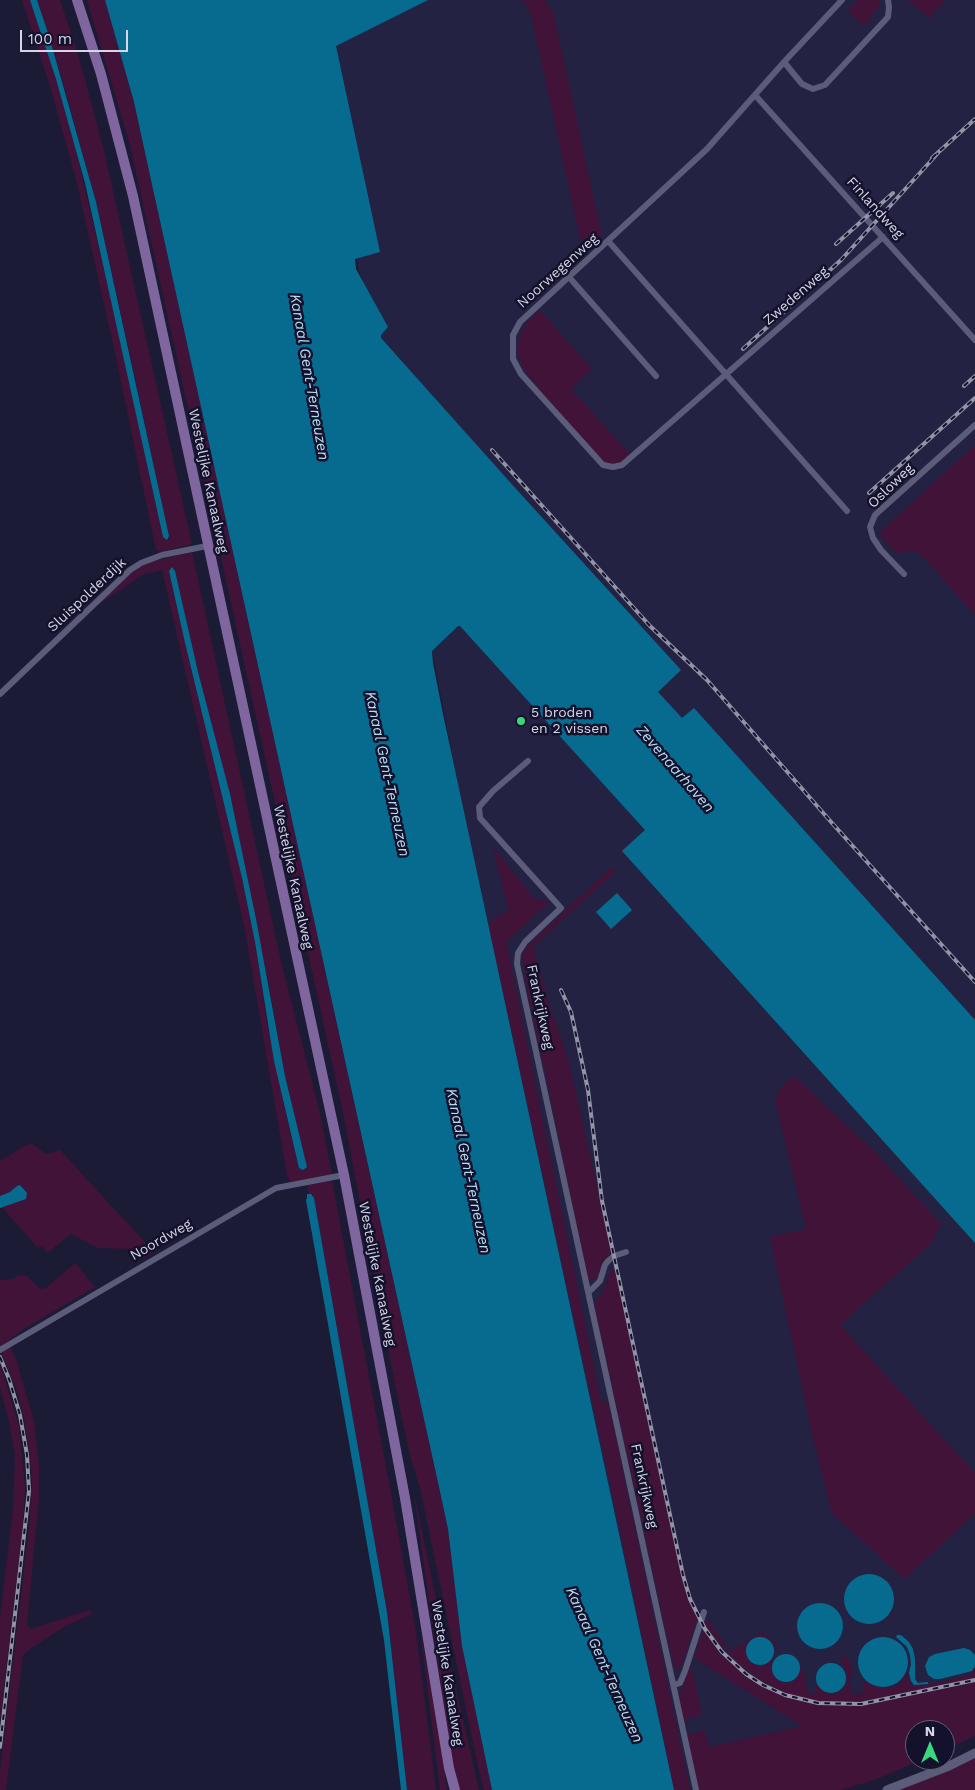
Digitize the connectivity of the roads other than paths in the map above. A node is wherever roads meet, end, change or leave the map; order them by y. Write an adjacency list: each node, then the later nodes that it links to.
1 (77, 0): 14 (main road, Westelijke Kanaalweg)
2 (842, 0): 4 (street, Noorwegenweg)
3 (888, 0): 4 (street)
4 (784, 62): 5 (street, Noorwegenweg)
5 (755, 95): 6 (street, Finlandweg); 7 (street, Noorwegenweg)
6 (882, 237): 9 (street, Finlandweg); 10 (street, Zwedenweg)
7 (609, 242): 8 (street, Noorwegenweg); 10 (street)
8 (569, 277): 10 (street, Noorwegenweg); 11 (street)
9 (975, 340)
10 (726, 373): 13 (street)
11 (656, 376)
12 (975, 426): 15 (street, Osloweg)
13 (847, 511)
14 (207, 546): 16 (street, Sluispolderdijk); 18 (main road, Westelijke Kanaalweg)
15 (904, 574)
16 (0, 694)
17 (528, 761): 20 (street, Frankrijkweg)
18 (344, 1175): 21 (street, Noordweg); 25 (main road, Westelijke Kanaalweg)
19 (626, 1252): 20 (street)
20 (589, 1292): 23 (street, Frankrijkweg)
21 (0, 1350)
22 (704, 1612): 23 (street)
23 (674, 1686): 28 (street, Frankrijkweg)
24 (975, 1752): 29 (street)
25 (449, 1768): 26 (main road, Westelijke Kanaalweg); 27 (main road, Westelijke Kanaalweg)
26 (450, 1790)
27 (455, 1790)
28 (696, 1790)
29 (887, 1790)

